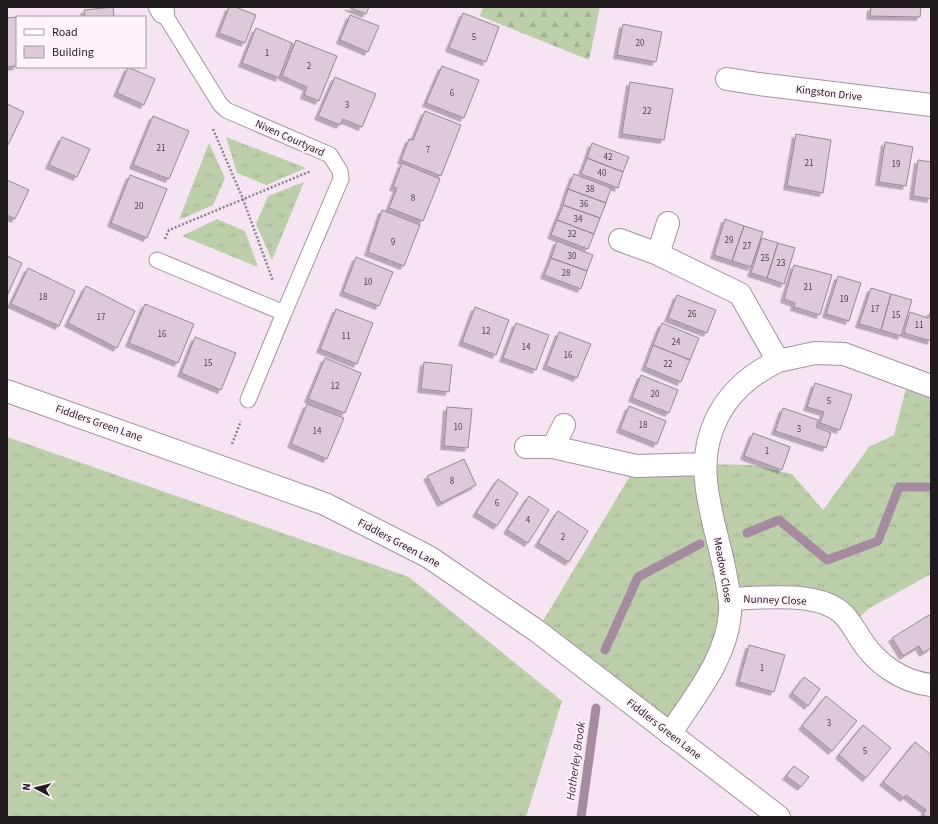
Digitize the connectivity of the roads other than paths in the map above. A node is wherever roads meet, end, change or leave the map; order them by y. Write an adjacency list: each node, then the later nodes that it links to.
1 (161, 9): 8 (lane, Niven Courtyard)
2 (727, 79): 3 (street, Kingston Drive)
3 (931, 105)
4 (668, 223): 6 (street)
5 (620, 240): 6 (street)
6 (658, 254): 9 (street)
7 (157, 260): 8 (lane)
8 (284, 314): 12 (lane, Niven Courtyard)
9 (778, 362): 10 (street, Meadow Close); 16 (street, Meadow Close)
10 (931, 386)
11 (7, 391): 19 (street, Fiddlers Green Lane)
12 (248, 400)
13 (564, 424): 15 (street)
14 (526, 447): 15 (street)
15 (553, 447): 16 (street)
16 (704, 464): 17 (street, Meadow Close)
17 (730, 599): 18 (street, Nunney Close); 19 (street, Meadow Close)
18 (931, 685)
19 (670, 734): 20 (street, Fiddlers Green Lane)
20 (779, 817)

